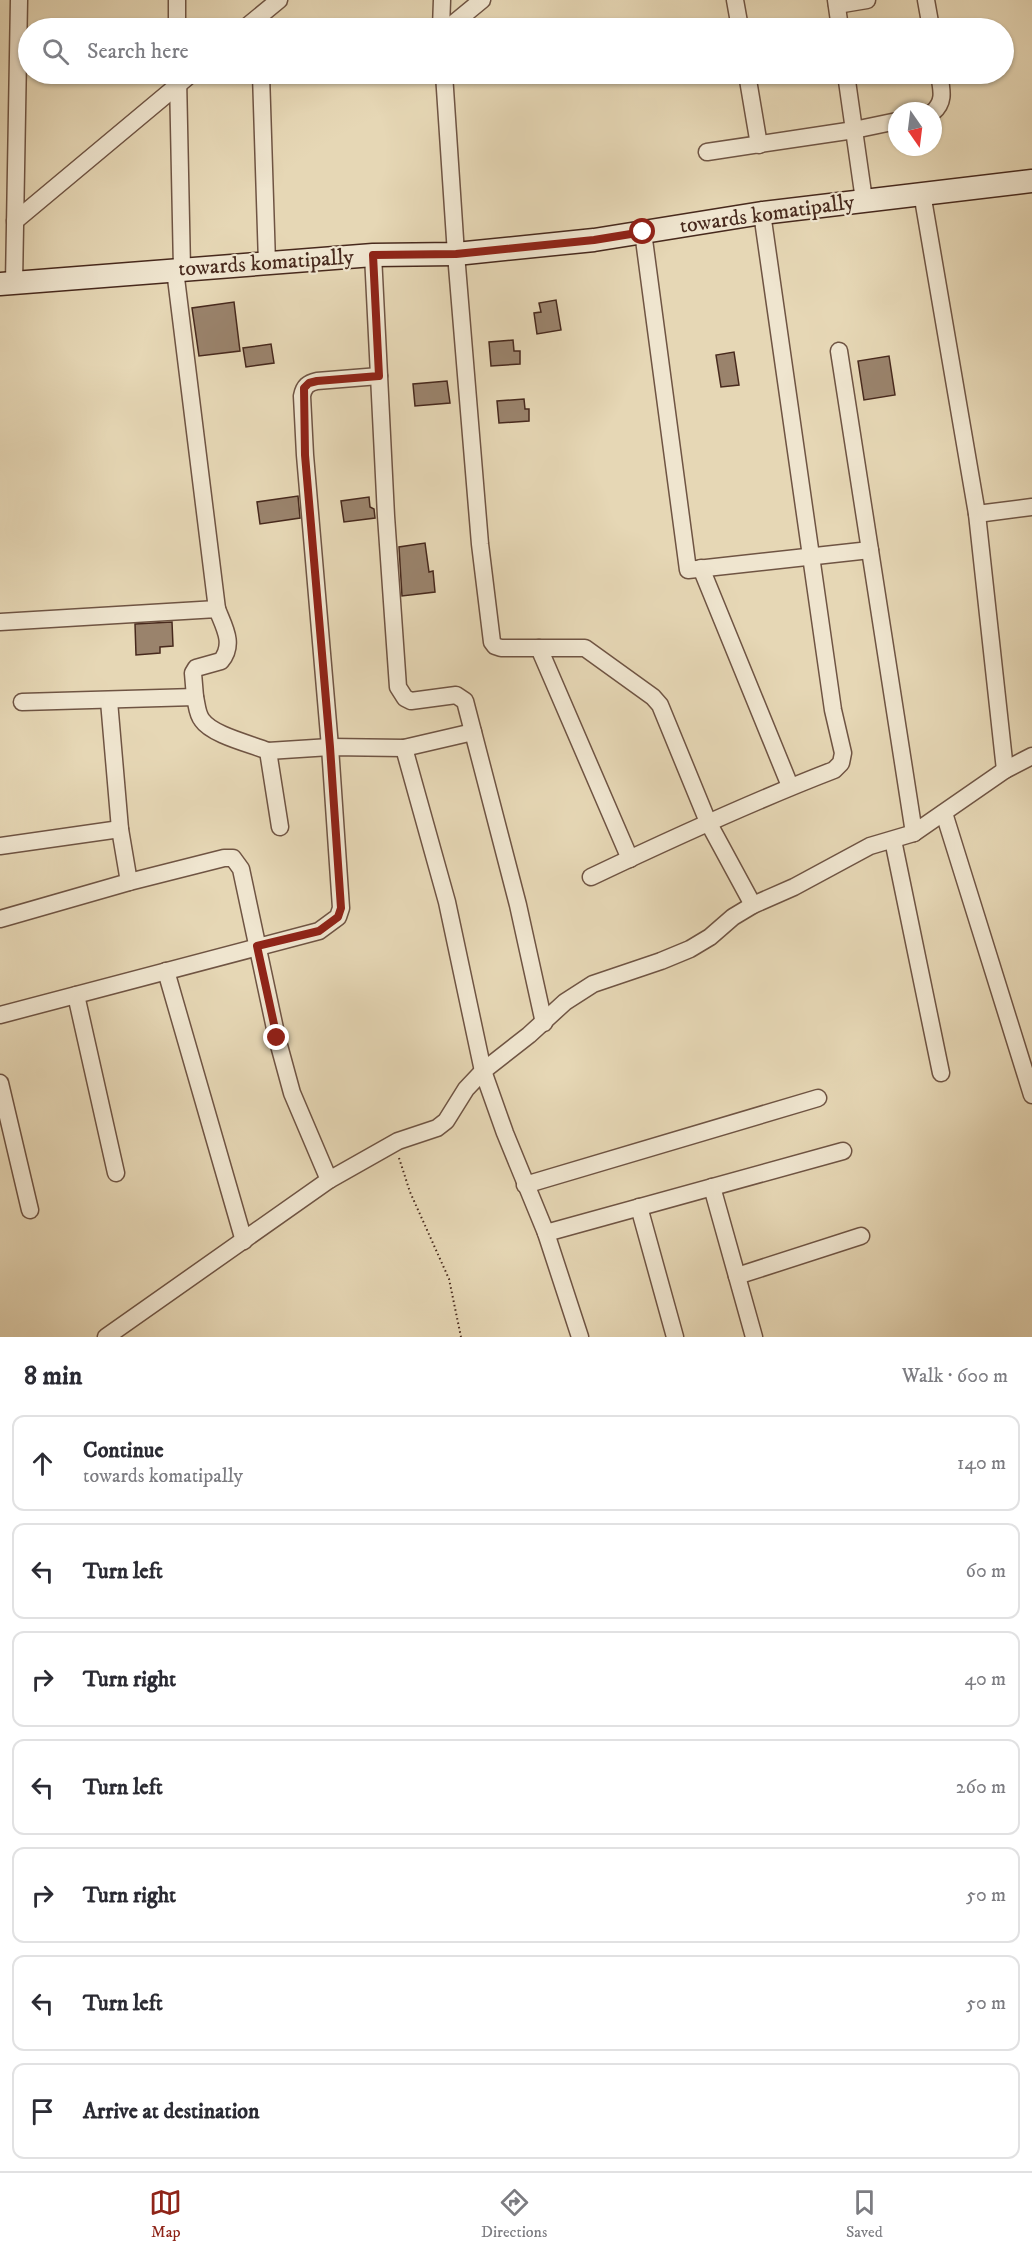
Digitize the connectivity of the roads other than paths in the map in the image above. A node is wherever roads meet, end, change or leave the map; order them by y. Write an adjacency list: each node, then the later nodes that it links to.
1 (19, 0): 11 (street)
2 (177, 0): 12 (street)
3 (279, 0): 10 (street)
4 (442, 0): 13 (street)
5 (482, 0): 14 (street)
6 (735, 0): 15 (street)
7 (867, 0): 9 (street)
8 (926, 0): 17 (street)
9 (836, 3): 16 (street)
10 (260, 15)
11 (19, 18)
12 (177, 18)
13 (441, 18)
14 (460, 18)
15 (738, 18)
16 (838, 18)
17 (929, 18)
18 (18, 55): 35 (street)
19 (174, 84): 35 (street)
20 (182, 84): 40 (street)
21 (261, 84): 39 (street)
22 (445, 84): 37 (street)
23 (749, 84): 29 (street)
24 (847, 84): 28 (street)
25 (941, 84): 26 (street)
26 (941, 102)
27 (888, 124): 28 (street)
28 (854, 130): 29 (street); 33 (street)
29 (759, 145): 30 (street)
30 (707, 152)
31 (1032, 181): 32 (street, towards komatipally)
32 (922, 193): 33 (street, towards komatipally); 45 (street)
33 (864, 200): 34 (street, towards komatipally)
34 (762, 213): 36 (street, towards komatipally); 47 (street)
35 (15, 221): 41 (street)
36 (643, 232): 37 (street, towards komatipally); 48 (street)
37 (456, 254): 38 (street, towards komatipally); 51 (street)
38 (373, 255): 39 (street, towards komatipally); 43 (street)
39 (267, 263): 40 (street, towards komatipally)
40 (178, 270): 41 (street, towards komatipally); 49 (street)
41 (7, 284)
42 (838, 351): 46 (street)
43 (379, 376): 55 (street); 56 (street)
44 (1032, 507): 45 (street)
45 (976, 514): 60 (street)
46 (870, 550): 47 (street); 66 (street)
47 (812, 557): 48 (street); 61 (street)
48 (701, 568): 61 (street)
49 (218, 609): 50 (street); 52 (street)
50 (0, 622)
51 (539, 648): 63 (street); 69 (street)
52 (195, 697): 53 (street); 58 (street)
53 (109, 701): 54 (street); 65 (street)
54 (22, 702)
55 (472, 732): 57 (street); 78 (street)
56 (330, 747): 57 (street); 58 (street); 74 (street)
57 (404, 748): 79 (street)
58 (268, 751): 64 (street)
59 (1032, 756): 60 (street)
60 (1005, 770): 62 (street)
61 (790, 786): 63 (street)
62 (944, 813): 66 (street); 82 (street)
63 (708, 822): 69 (street); 72 (street)
64 (280, 826)
65 (120, 829): 68 (street); 71 (street)
66 (914, 833): 67 (street)
67 (892, 840): 72 (street); 80 (street)
68 (0, 846)
69 (630, 859): 70 (street)
70 (591, 877)
71 (129, 882): 73 (street); 74 (street)
72 (753, 905): 78 (street)
73 (0, 919)
74 (257, 946): 75 (street); 86 (street)
75 (165, 971): 76 (street); 93 (street)
76 (76, 994): 77 (street); 85 (street)
77 (0, 1015)
78 (544, 1023): 79 (street)
79 (483, 1071): 86 (street); 87 (street)
80 (941, 1073)
81 (0, 1083): 90 (street)
82 (1032, 1095)
83 (818, 1098): 87 (street)
84 (843, 1151): 88 (street)
85 (116, 1173)
86 (329, 1180): 93 (street)
87 (525, 1185): 91 (street)
88 (712, 1187): 89 (street); 94 (street)
89 (639, 1207): 91 (street); 97 (street)
90 (30, 1210)
91 (546, 1233): 96 (street)
92 (861, 1236): 94 (street)
93 (243, 1241): 95 (street)
94 (737, 1276): 98 (street)
95 (106, 1337)
96 (579, 1337)
97 (675, 1337)
98 (754, 1337)

